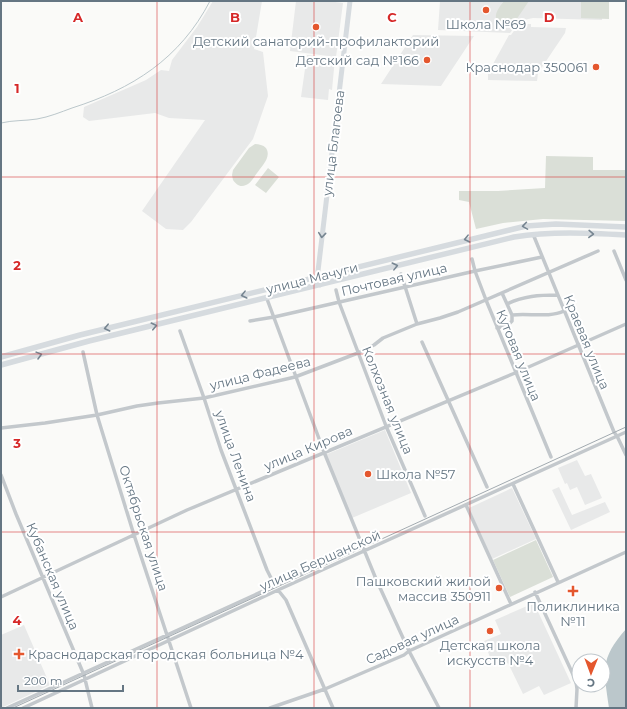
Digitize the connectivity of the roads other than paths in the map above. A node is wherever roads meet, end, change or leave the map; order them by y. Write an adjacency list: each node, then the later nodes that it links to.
1 (350, 1): 12 (street, улица Благоева, one-way to 12)
2 (626, 227): 12 (main road, улица Мачуги, one-way to 12)
3 (533, 234): 4 (main road, улица Мачуги, one-way to 4); 7 (street, Краевая улица); 14 (main road, улица Мачуги, one-way to 3)
4 (626, 235)
5 (598, 251): 10 (street, улица Фадеева)
6 (614, 251): 13 (street)
7 (542, 257): 9 (street, Почтовая улица); 10 (street, Краевая улица)
8 (472, 259): 9 (street, Кутовая улица)
9 (475, 271): 15 (street, Почтовая улица); 21 (street, Кутовая улица)
10 (548, 273): 17 (street, улица Фадеева); 18 (street, Краевая улица)
11 (400, 274): 15 (street)
12 (318, 276): 14 (street, улица Благоева); 20 (main road, улица Мачуги, one-way to 20)
13 (626, 280)
14 (320, 285): 19 (main road, улица Мачуги)
15 (404, 288): 22 (street, Почтовая улица); 29 (street)
16 (336, 290): 22 (street, Колхозная улица)
17 (502, 293): 21 (street, улица Фадеева); 23 (street)
18 (557, 295): 23 (street); 25 (street, Краевая улица)
19 (267, 299): 24 (main road, улица Мачуги); 27 (street)
20 (222, 300): 24 (main road); 37 (main road, улица Мачуги, one-way to 37)
21 (486, 300): 29 (street, улица Фадеева); 31 (street, Кутовая улица)
22 (338, 302): 27 (street, Почтовая улица); 36 (street, Колхозная улица)
23 (508, 304): 26 (street)
24 (225, 308): 38 (main road, улица Мачуги, one-way to 24)
25 (564, 311): 26 (street); 34 (street, Краевая улица)
26 (512, 315): 31 (street)
27 (274, 317): 28 (street, Почтовая улица); 40 (street)
28 (250, 321)
29 (417, 324): 36 (street, улица Фадеева)
30 (626, 324): 34 (street, улица Кирова)
31 (498, 328): 39 (street, Кутовая улица)
32 (180, 331): 41 (street, улица Ленина)
33 (422, 342): 42 (street)
34 (578, 346): 39 (street, улица Кирова); 47 (street, Краевая улица)
35 (83, 352): 43 (street, Октябрьская улица)
36 (358, 353): 40 (street, улица Фадеева); 44 (street, Колхозная улица)
37 (1, 357)
38 (1, 365)
39 (515, 373): 42 (street, улица Кирова); 50 (street, Кутовая улица)
40 (295, 377): 41 (street, улица Фадеева); 48 (street)
41 (204, 398): 43 (street, улица Фадеева); 54 (street, улица Ленина)
42 (449, 401): 44 (street, улица Кирова); 53 (street)
43 (97, 415): 45 (street, улица Фадеева); 57 (street, Октябрьская улица)
44 (386, 426): 48 (street, улица Кирова); 56 (street, Колхозная улица)
45 (1, 428)
46 (626, 432): 47 (street, улица Бершанской)
47 (617, 436): 49 (street, Краевая улица); 52 (street, улица Бершанской)
48 (324, 452): 54 (street, улица Кирова); 58 (street)
49 (626, 455)
50 (551, 457)
51 (1, 474): 61 (street, Кубанская улица)
52 (513, 484): 55 (street, улица Бершанской); 62 (street)
53 (487, 487)
54 (237, 489): 57 (street, улица Кирова); 63 (street, улица Ленина)
55 (466, 505): 59 (street, улица Бершанской); 67 (street)
56 (425, 516)
57 (134, 535): 61 (street, улица Кирова); 68 (street, Октябрьская улица)
58 (362, 546): 59 (street); 63 (street, улица Бершанской)
59 (365, 551): 64 (street, улица Бершанской); 70 (street)
60 (626, 552): 62 (street, Садовая улица)
61 (42, 577): 66 (street, улица Кирова); 71 (street, Кубанская улица)
62 (558, 582): 65 (street, Садовая улица)
63 (275, 586): 68 (street, улица Бершанской)
64 (278, 590): 69 (street, улица Бершанской); 73 (street)
65 (536, 592): 67 (street, Садовая улица); 81 (street)
66 (1, 597)
67 (511, 604): 70 (street, Садовая улица)
68 (167, 635): 69 (street, Октябрьская улица); 71 (street, улица Бершанской)
69 (169, 641): 72 (street, улица Бершанской); 77 (street, Октябрьская улица)
70 (409, 650): 73 (street, Садовая улица); 80 (street)
71 (83, 673): 72 (street, Кубанская улица); 74 (street, улица Бершанской)
72 (85, 679): 75 (street, улица Бершанской); 76 (street, Кубанская улица)
73 (325, 689): 78 (street, Садовая улица); 79 (street)
74 (7, 708)
75 (22, 708)
76 (92, 708)
77 (191, 708)
78 (270, 708)
79 (333, 708)
80 (440, 708)
81 (576, 708)

